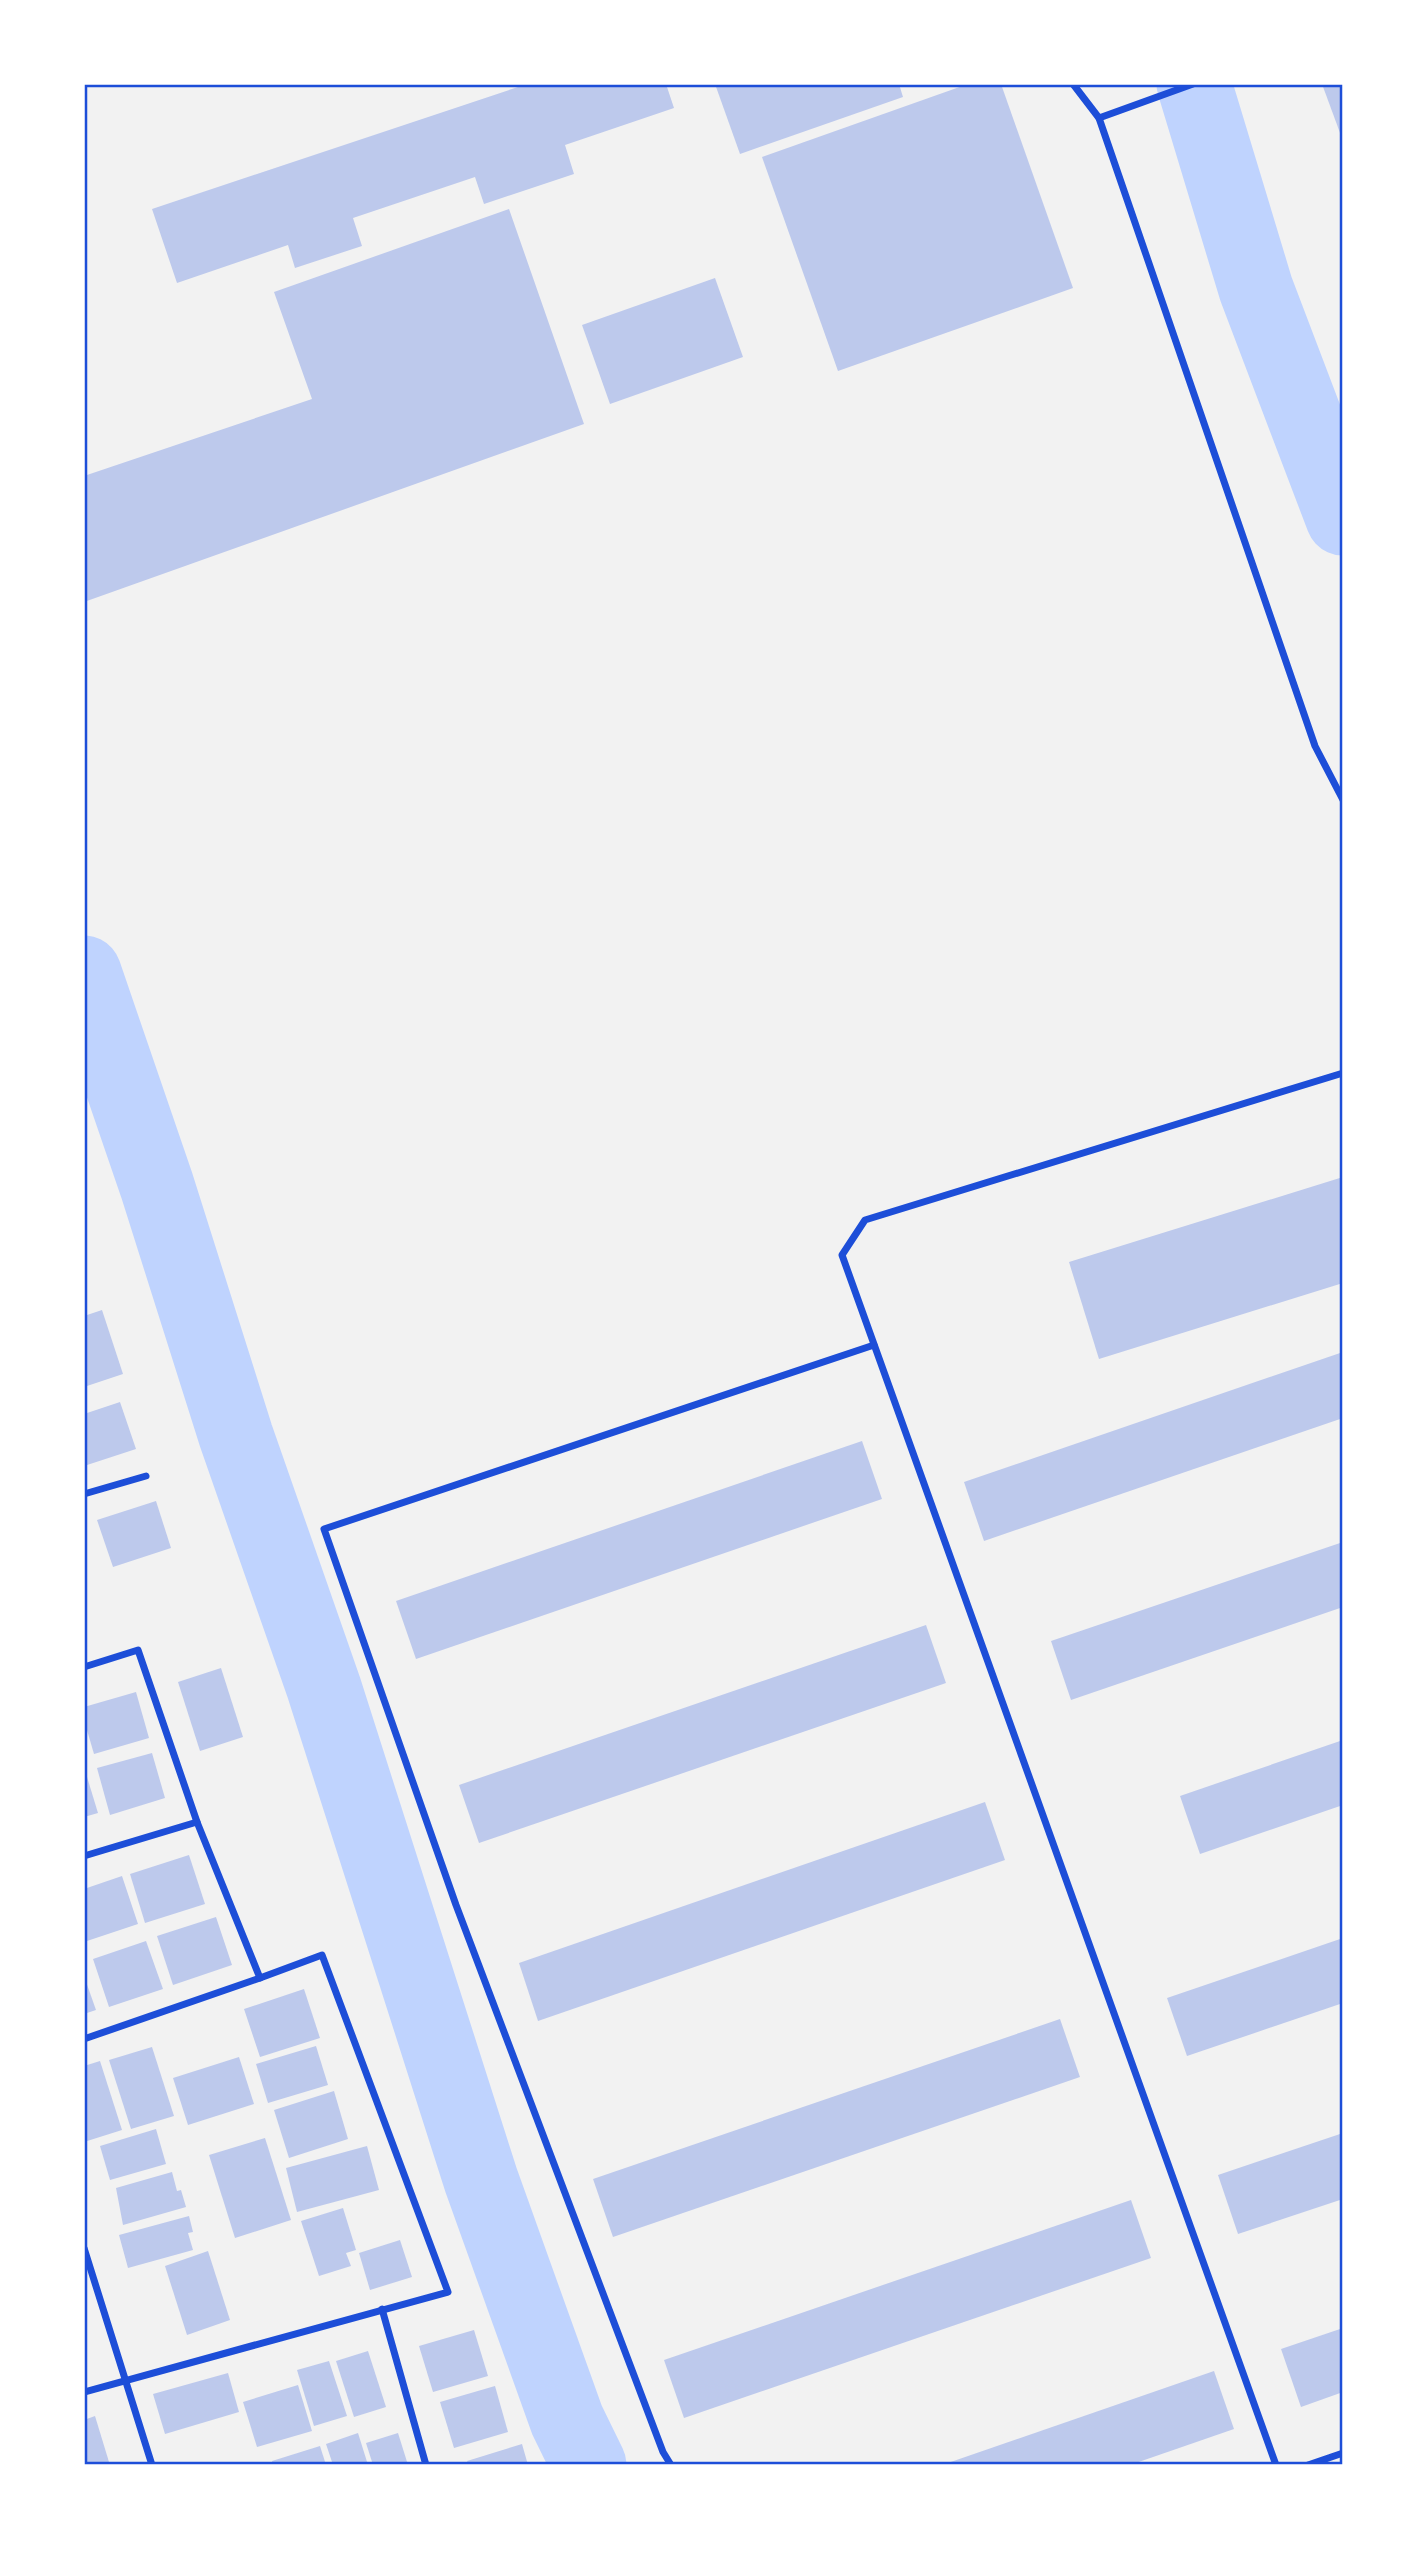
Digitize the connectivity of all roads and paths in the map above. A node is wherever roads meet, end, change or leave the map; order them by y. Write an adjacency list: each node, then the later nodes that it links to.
1 (1073, 84): 3 (street)
2 (1193, 84): 3 (street)
3 (1099, 118): 4 (street)
4 (1343, 800)
5 (1343, 1073): 6 (street)
6 (874, 1345): 21 (street); 22 (street)
7 (146, 1476): 8 (street)
8 (84, 1494)
9 (84, 1668): 10 (street)
10 (197, 1822): 11 (street); 12 (street)
11 (84, 1856)
12 (260, 1978): 13 (street); 15 (street)
13 (84, 2039)
14 (84, 2248): 16 (street)
15 (382, 2309): 16 (street); 20 (street)
16 (125, 2381): 17 (street); 19 (street)
17 (84, 2392)
18 (1343, 2453): 23 (street)
19 (152, 2465)
20 (426, 2465)
21 (671, 2465)
22 (1276, 2465)
23 (1308, 2465)

